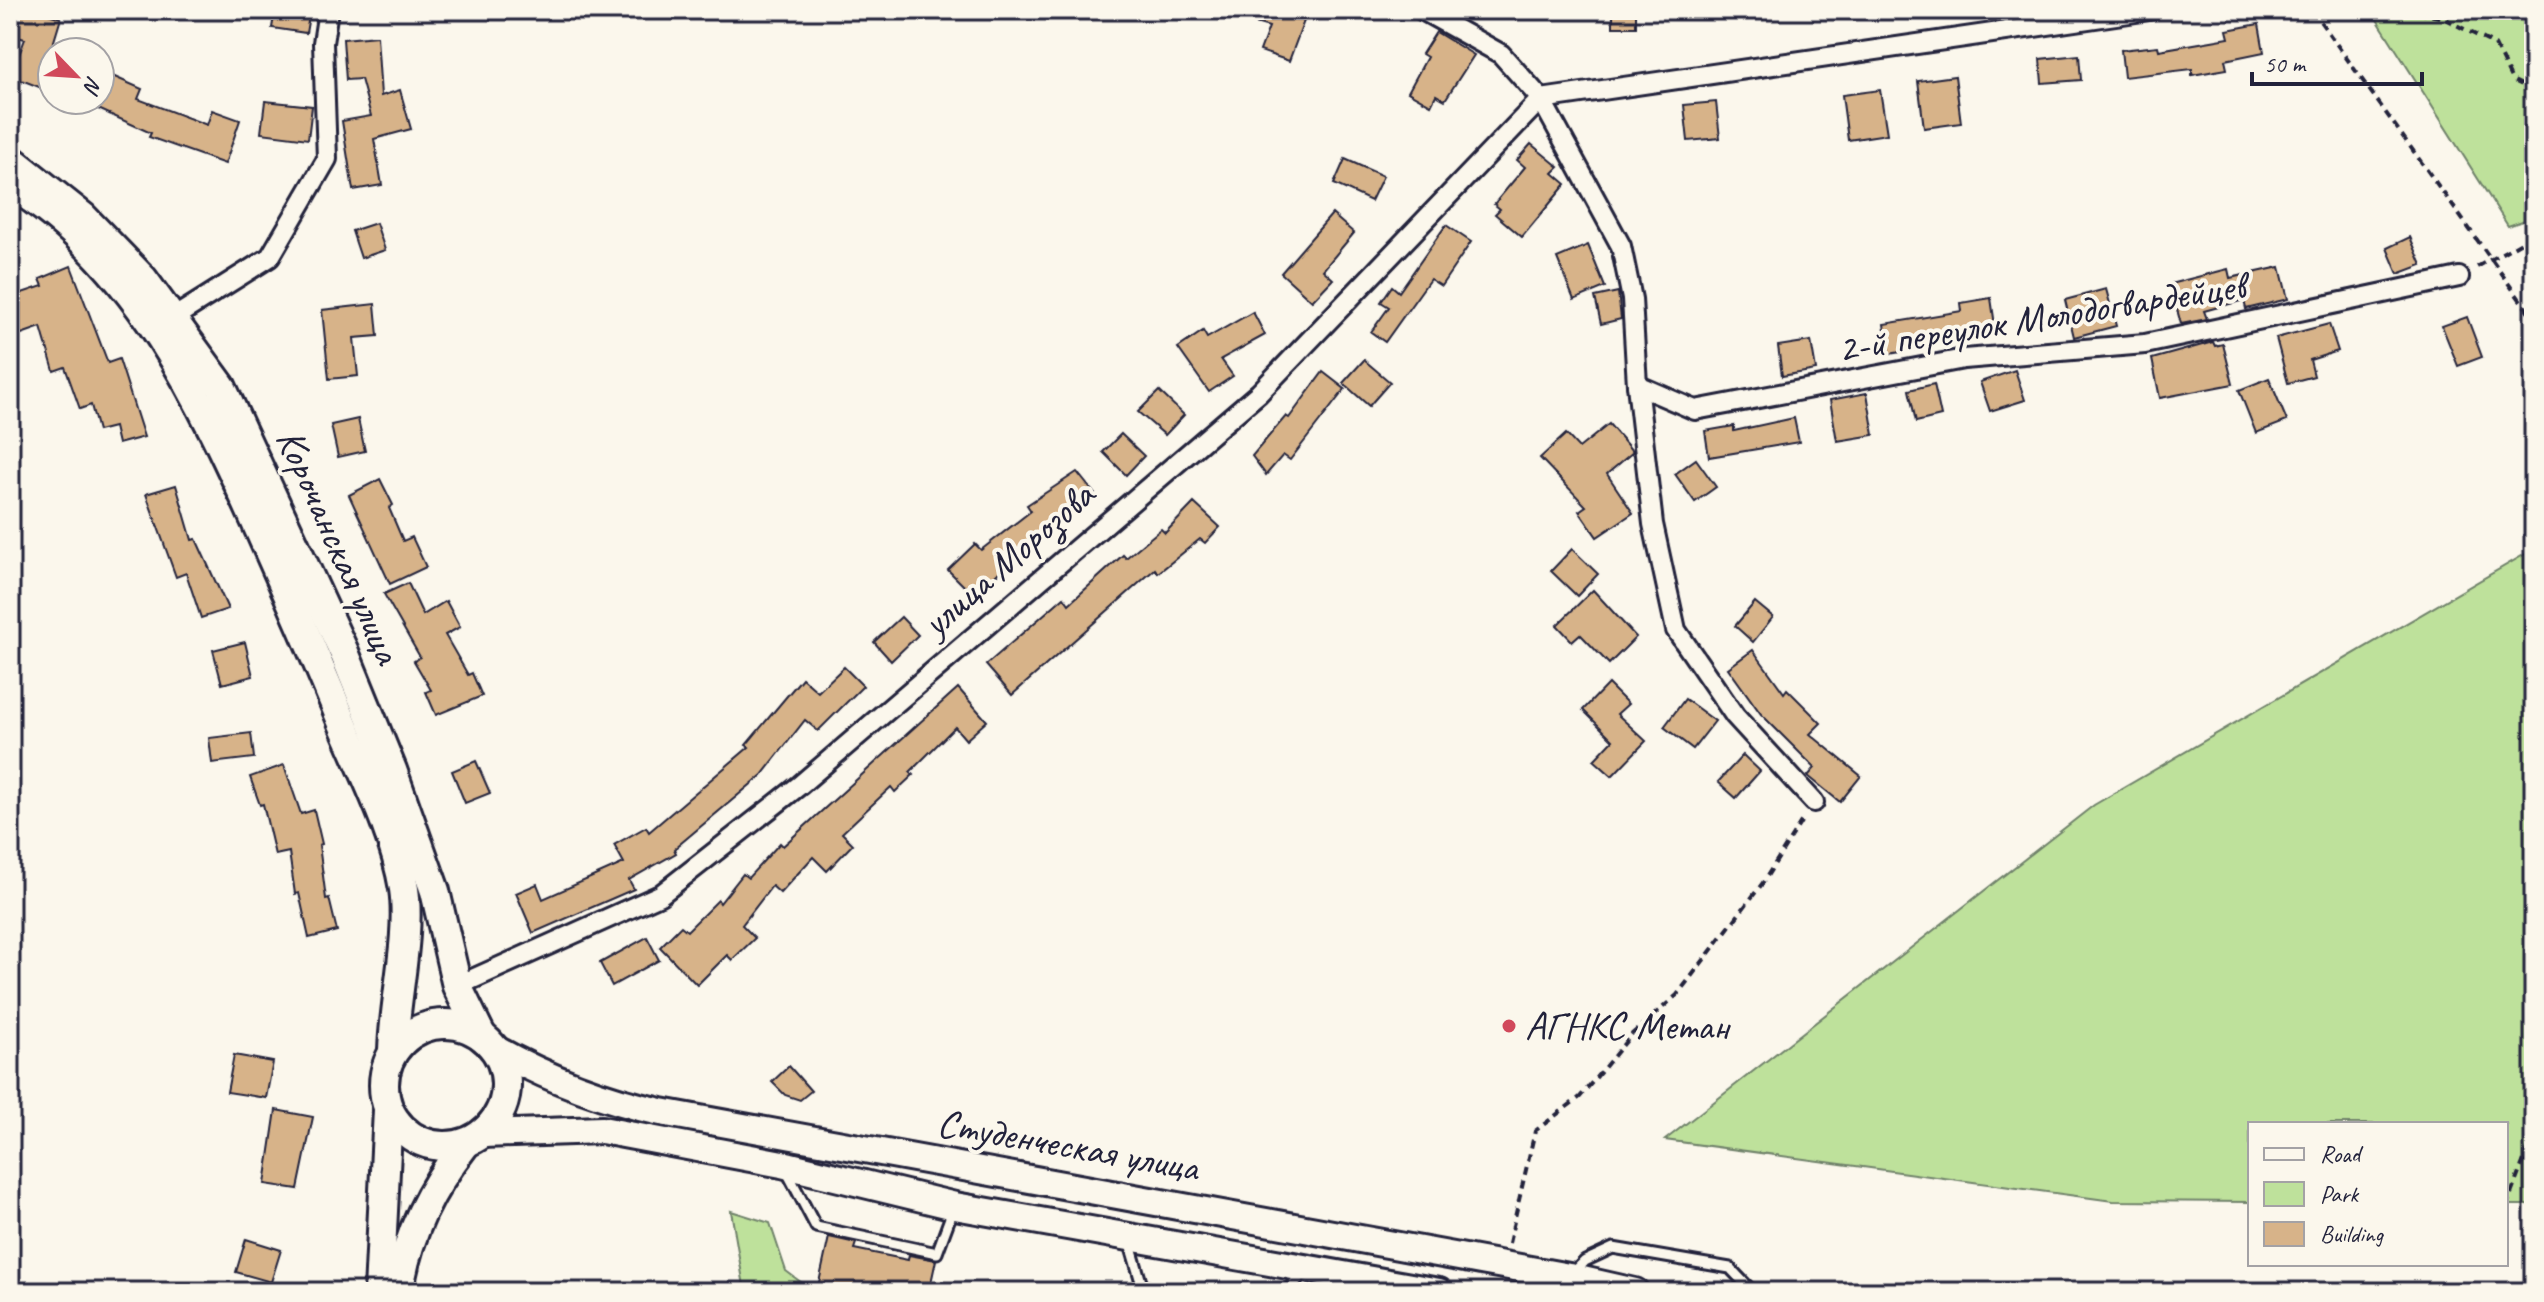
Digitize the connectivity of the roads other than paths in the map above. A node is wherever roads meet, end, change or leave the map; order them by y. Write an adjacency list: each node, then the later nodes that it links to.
1 (328, 10): 8 (street)
2 (1422, 10): 4 (street)
3 (2150, 10): 4 (street)
4 (1541, 99): 9 (street); 11 (street, улица Морозова)
5 (10, 159): 8 (main road, Корочанская улица)
6 (10, 184): 13 (main road, Корочанская улица)
7 (2459, 277): 9 (street, 2-й переулок Молодогвардейцев)
8 (173, 318): 11 (main road, Корочанская улица)
9 (1637, 385): 10 (street)
10 (1814, 802)
11 (457, 986): 12 (main road, Корочанская улица)
12 (488, 1042): 13 (main road); 15 (main road); 20 (main road, Студенческая улица)
13 (393, 1051): 14 (main road)
14 (388, 1110): 15 (main road); 22 (main road)
15 (474, 1139): 16 (main road, Студенческая улица); 23 (main road)
16 (782, 1164): 17 (main road, Студенческая улица); 17 (lane)
17 (955, 1206): 18 (main road, Студенческая улица)
18 (1128, 1238): 19 (main road, Студенческая улица); 21 (lane)
19 (1306, 1270): 25 (lane); 26 (main road, Студенческая улица)
20 (1569, 1277): 27 (main road, Студенческая улица); 28 (lane)
21 (1142, 1289): 24 (lane)
22 (379, 1292)
23 (399, 1292)
24 (1174, 1292)
25 (1286, 1292)
26 (1439, 1292)
27 (1635, 1292)
28 (1753, 1292)

